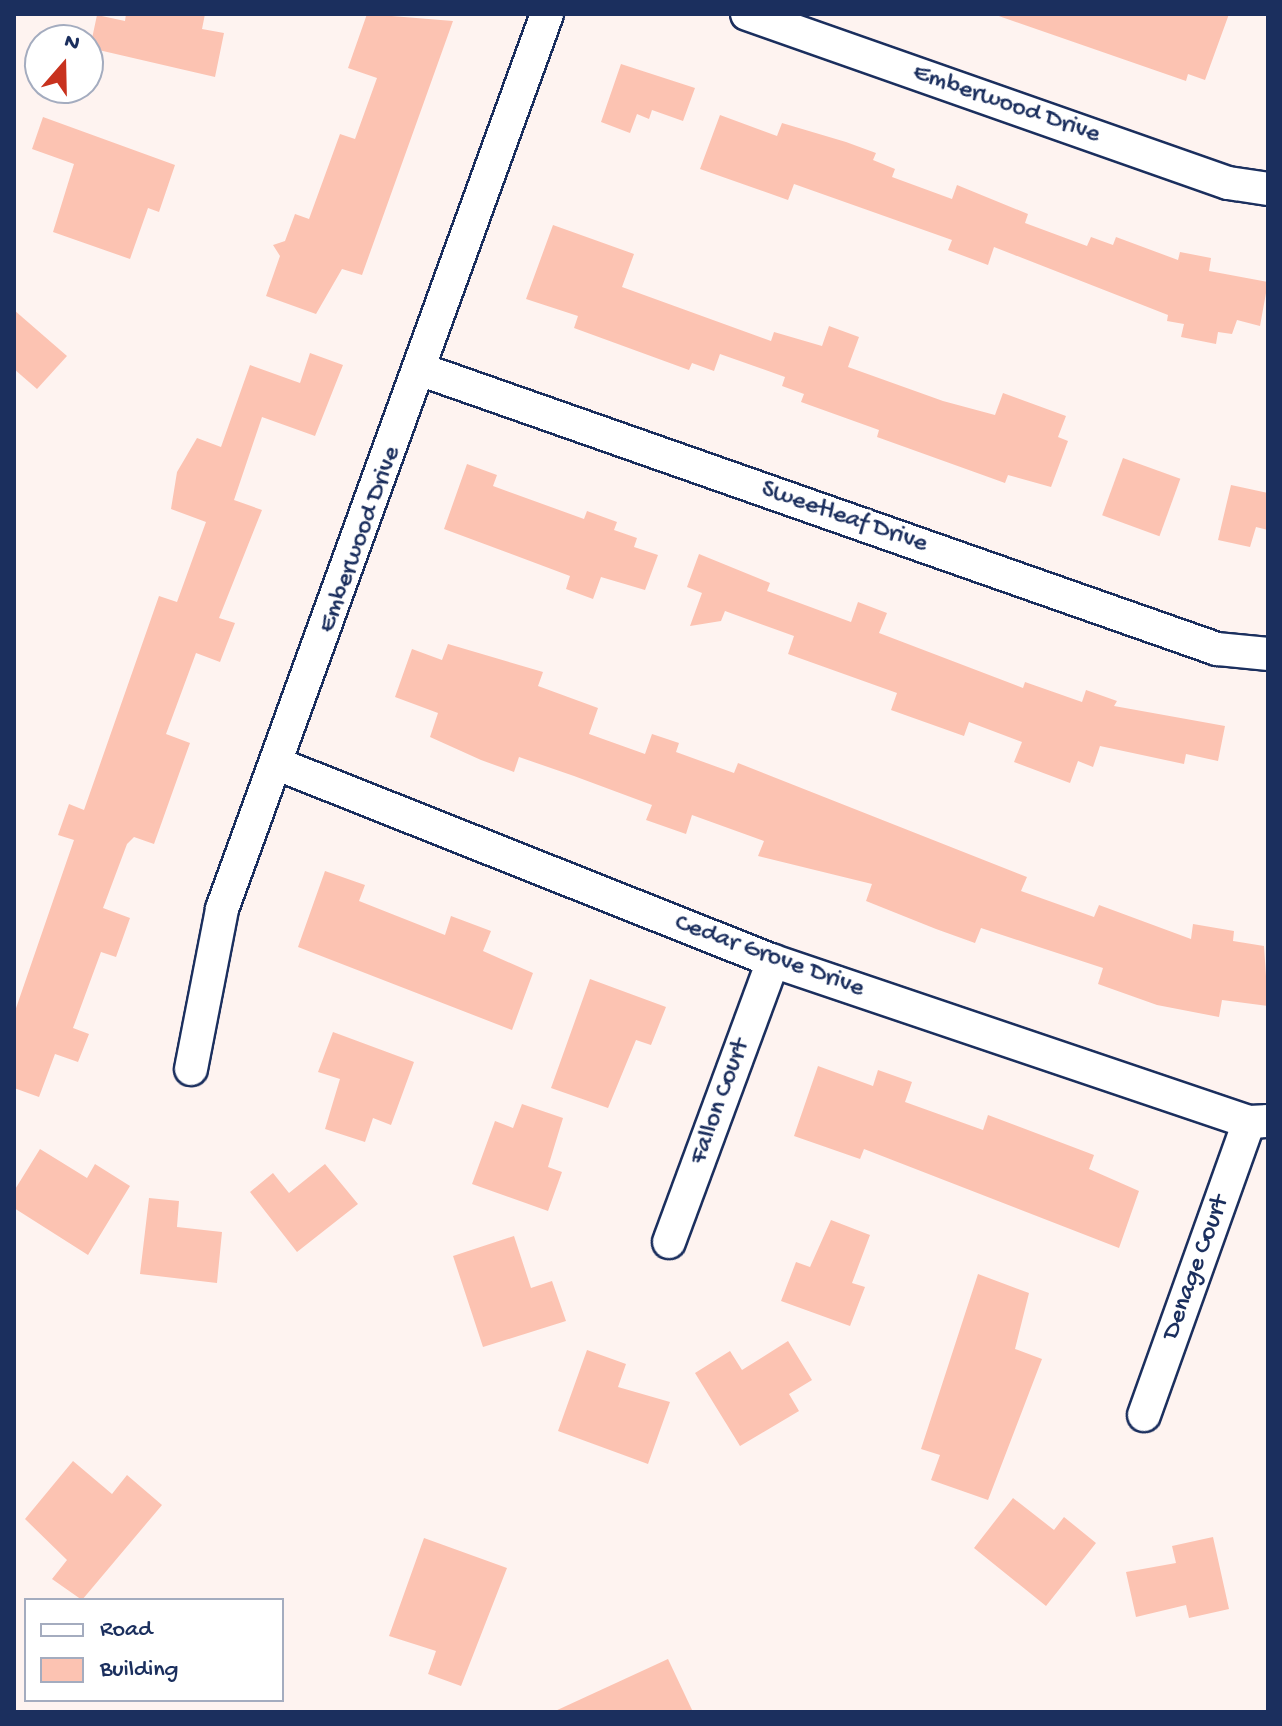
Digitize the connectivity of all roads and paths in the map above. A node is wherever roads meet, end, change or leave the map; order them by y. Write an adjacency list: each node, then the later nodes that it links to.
1 (547, 14): 4 (street, Emberwood Drive)
2 (747, 14): 3 (street, Emberwood Drive)
3 (1268, 189)
4 (422, 370): 5 (street, Sweetleaf Drive); 6 (street, Emberwood Drive)
5 (1268, 654)
6 (280, 765): 7 (street, Cedar Grove Drive); 8 (street, Emberwood Drive)
7 (773, 961): 9 (street, Cedar Grove Drive); 10 (street, Fallon Court)
8 (191, 1069)
9 (1259, 1122): 11 (street, Denage Court)
10 (669, 1242)
11 (1144, 1415)

